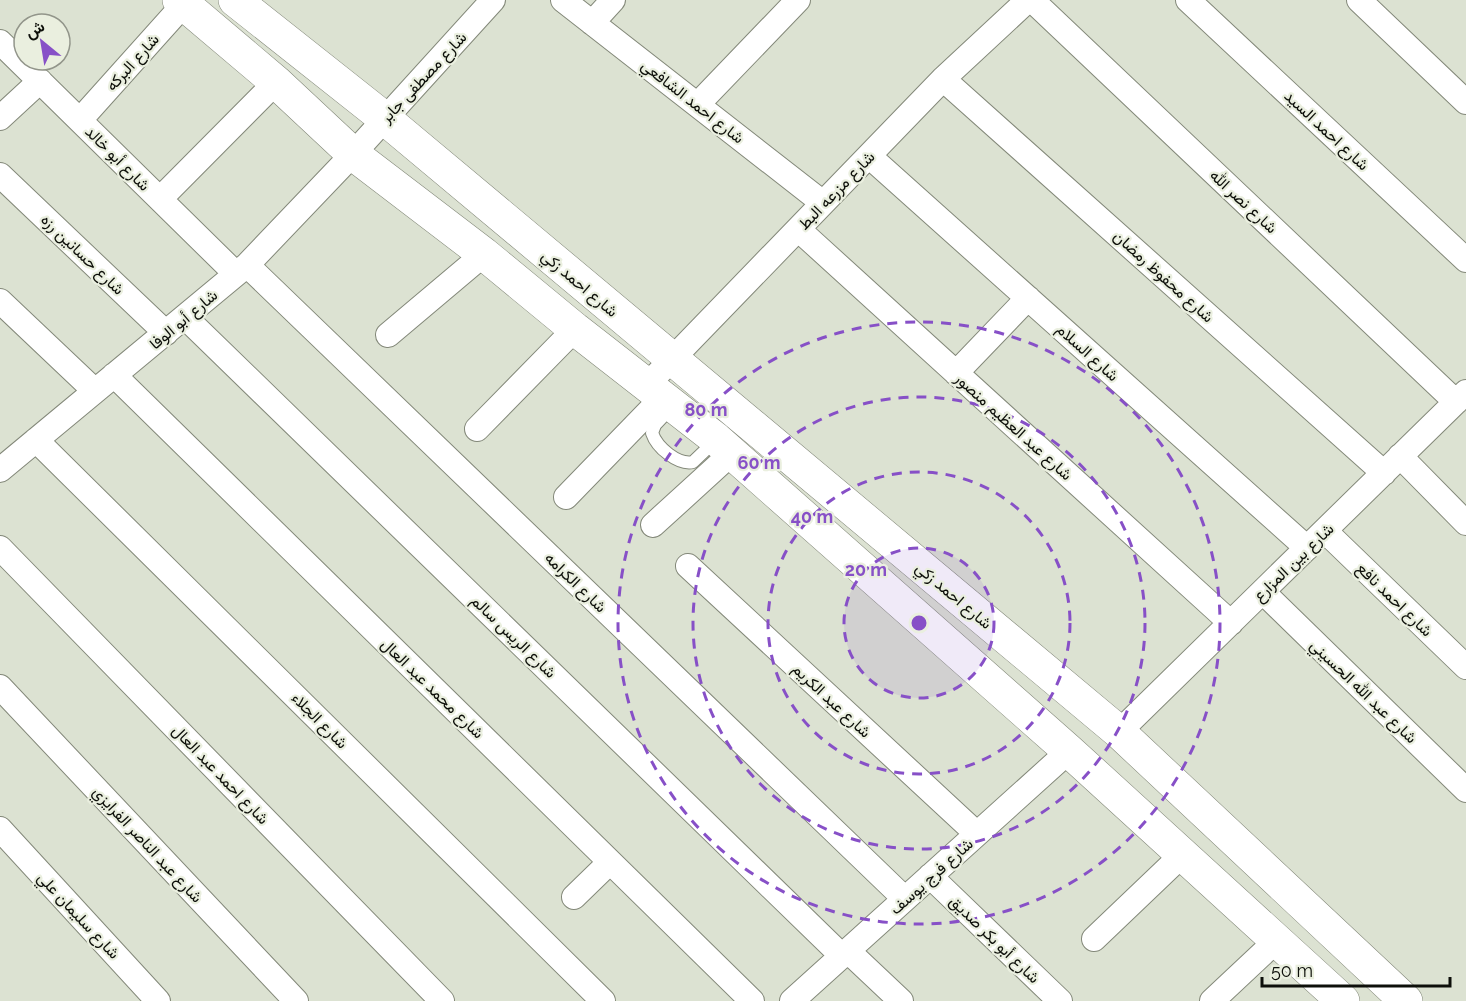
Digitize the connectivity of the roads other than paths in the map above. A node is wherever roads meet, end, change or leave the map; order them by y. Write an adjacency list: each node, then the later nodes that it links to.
1 (235, 0): 18 (street, شارع احمد زكي)
2 (494, 0): 18 (street, شارع مصطفى جابر)
3 (563, 0): 10 (street, شارع احمد الشافعي)
4 (614, 0): 10 (street)
5 (797, 0): 16 (street)
6 (1188, 0): 27 (street, شارع احمد السيد)
7 (1359, 0): 15 (street)
8 (182, 2): 14 (street); 19 (street, شارع البركه)
9 (1022, 2): 12 (street, شارع مزرعه البط); 39 (street, شارع نصر الله)
10 (592, 23): 16 (street, شارع احمد الشافعي)
11 (0, 42): 13 (street, شارع أبو خالد)
12 (944, 79): 21 (street, شارع مزرعه البط); 45 (street, شارع محفوظ رمضان)
13 (40, 81): 17 (street); 19 (street, شارع أبو خالد)
14 (276, 82): 20 (street); 23 (street)
15 (1466, 102)
16 (698, 104): 24 (street, شارع احمد الشافعي)
17 (0, 118)
18 (384, 118): 20 (street, شارع مصطفى جابر); 35 (street, شارع احمد زكي)
19 (80, 120): 23 (street, شارع أبو خالد)
20 (353, 154): 26 (street); 28 (street, شارع أبو الوفا)
21 (869, 156): 24 (street, شارع مزرعه البط); 29 (street, شارع السلام)
22 (0, 175): 33 (street, شارع حسانين رزه)
23 (160, 199): 28 (street, شارع أبو خالد)
24 (823, 203): 25 (street, شارع مزرعه البط)
25 (798, 229): 35 (street, شارع مزرعه البط); 36 (street, شارع عبد العظيم منصور)
26 (484, 254): 32 (street); 34 (street)
27 (1466, 260)
28 (242, 269): 31 (street, شارع أبو الوفا); 66 (street, شارع الكرامه)
29 (1028, 298): 36 (street); 51 (street, شارع السلام)
30 (0, 301): 38 (street)
31 (185, 317): 33 (street, شارع أبو الوفا); 69 (street, شارع الريس سالم)
32 (575, 329): 40 (street); 41 (street)
33 (166, 333): 37 (street, شارع أبو الوفا)
34 (388, 335)
35 (671, 359): 40 (street, شارع مزرعه البط); 57 (street, شارع احمد زكي)
36 (956, 373): 54 (street, شارع عبد العظيم منصور)
37 (114, 375): 38 (street, شارع أبو الوفا); 63 (street, شارع محمد عبد العال)
38 (95, 391): 42 (street, شارع أبو الوفا)
39 (1461, 397): 45 (street, شارع بين المزارع)
40 (667, 405): 43 (street); 46 (street, شارع مزرعه البط)
41 (477, 429)
42 (36, 440): 44 (street, شارع أبو الوفا); 73 (street, شارع الجلاء)
43 (713, 446): 48 (street); 58 (street)
44 (5, 457)
45 (1392, 465): 47 (street, شارع محفوظ رمضان); 49 (street, شارع بين المزارع)
46 (566, 497)
47 (1466, 523)
48 (654, 525)
49 (1325, 531): 51 (street, شارع بين المزارع); 55 (street, شارع احمد نافع)
50 (0, 548): 72 (street, شارع احمد عبد العال)
51 (1307, 548): 53 (street, شارع بين المزارع)
52 (688, 566): 61 (street, شارع عبد الكريم)
53 (1263, 592): 54 (street, شارع بين المزارع); 59 (street, شارع عبد الله الحسيني)
54 (1231, 623): 57 (street, شارع بين المزارع)
55 (1466, 667)
56 (0, 687): 71 (street, شارع عبد الناصر الفرايزي)
57 (1119, 732): 80 (street, شارع احمد زكي)
58 (1069, 751): 61 (street, شارع فرج يوسف); 62 (street)
59 (1466, 790)
60 (0, 830): 70 (street, شارع سليمان علي)
61 (977, 834): 64 (street, شارع فرج يوسف)
62 (1182, 855): 67 (street); 68 (street)
63 (610, 862): 65 (street); 74 (street, شارع محمد عبد العال)
64 (930, 876): 66 (street, شارع فرج يوسف); 77 (street, شارع أبو بكر صديق)
65 (574, 897)
66 (905, 899): 69 (street, شارع فرج يوسف)
67 (1094, 939)
68 (1277, 940): 78 (street); 79 (street)
69 (845, 953): 75 (street, شارع فرج يوسف); 76 (street, شارع الريس سالم)
70 (158, 1001)
71 (296, 1001)
72 (442, 1001)
73 (603, 1001)
74 (752, 1001)
75 (792, 1001)
76 (901, 1001)
77 (1060, 1001)
78 (1212, 1001)
79 (1344, 1001)
80 (1406, 1001)

